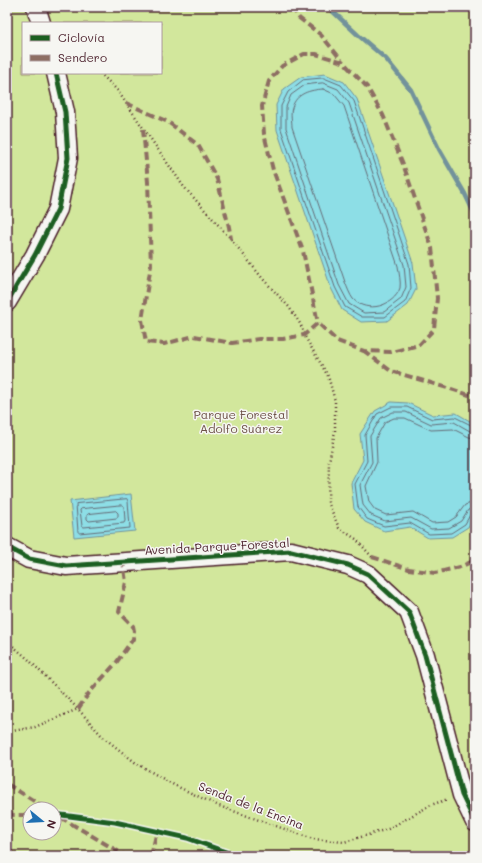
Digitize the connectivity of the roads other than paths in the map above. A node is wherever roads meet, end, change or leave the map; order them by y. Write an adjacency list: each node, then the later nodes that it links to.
1 (36, 7): 2 (street)
2 (41, 22)
3 (56, 74): 4 (street)
4 (7, 302)
5 (7, 548): 6 (street, Avenida Parque Forestal)
6 (475, 822)

